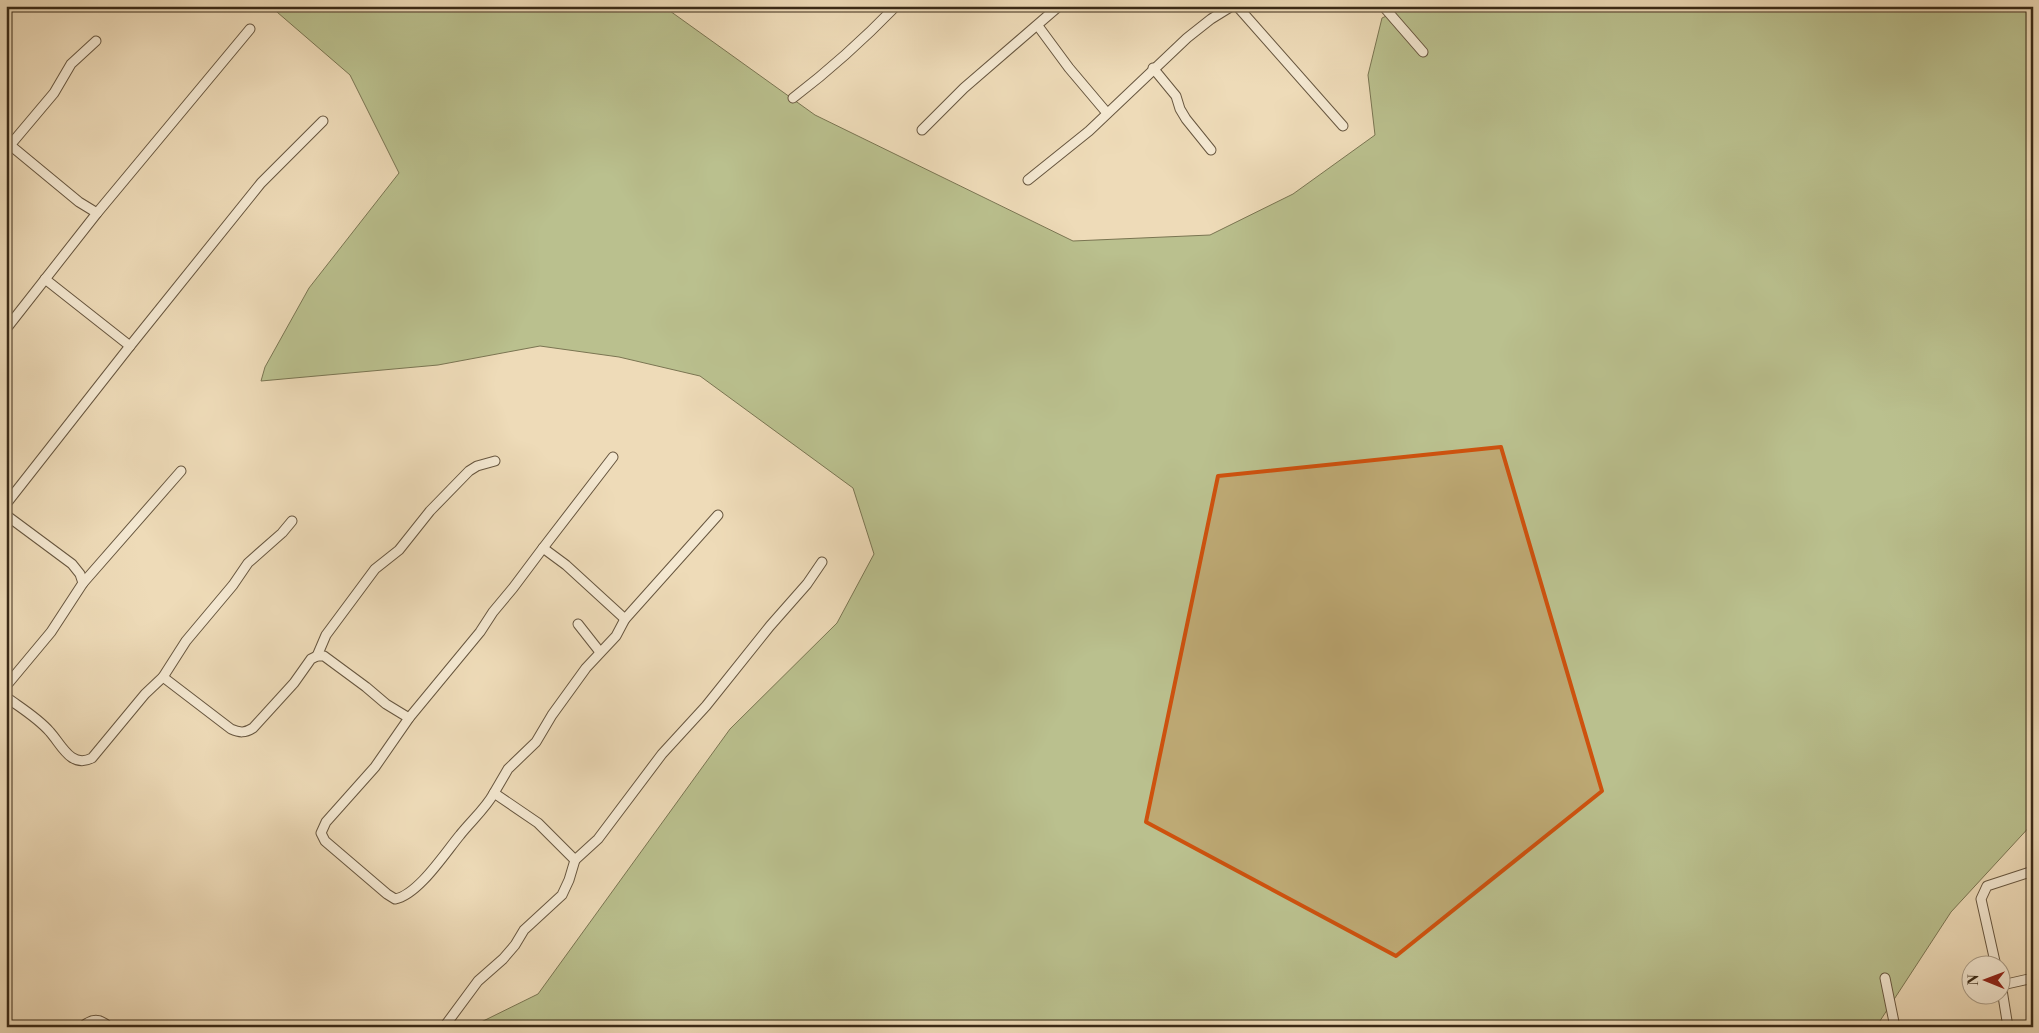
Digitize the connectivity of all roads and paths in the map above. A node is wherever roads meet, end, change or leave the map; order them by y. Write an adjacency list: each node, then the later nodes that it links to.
1 (896, 6): 11 (street)
2 (1059, 6): 6 (street)
3 (1232, 6): 10 (street)
4 (1237, 6): 14 (street)
5 (1383, 6): 9 (street)
6 (1038, 26): 12 (street); 15 (street)
7 (250, 29): 19 (street)
8 (96, 42): 16 (street)
9 (1423, 52)
10 (1153, 68): 12 (street); 17 (street)
11 (793, 98)
12 (1107, 113): 18 (street)
13 (323, 121): 22 (street)
14 (1343, 126)
15 (922, 130)
16 (8, 148): 19 (street)
17 (1211, 150)
18 (1028, 180)
19 (97, 213): 20 (street)
20 (45, 278): 21 (street); 22 (street)
21 (6, 329)
22 (130, 346): 26 (street)
23 (613, 457): 30 (street)
24 (495, 461): 36 (street)
25 (181, 470): 32 (street)
26 (6, 504)
27 (718, 515): 33 (street)
28 (6, 516): 32 (street)
29 (292, 521): 37 (street)
30 (543, 548): 33 (street); 40 (street)
31 (822, 562): 42 (street)
32 (82, 583): 38 (street)
33 (625, 619): 35 (street)
34 (578, 624): 35 (street)
35 (600, 652): 41 (street)
36 (317, 656): 37 (street); 40 (street)
37 (163, 677): 39 (street)
38 (6, 686)
39 (6, 697)
40 (409, 718): 41 (street)
41 (494, 793): 42 (street)
42 (574, 860): 51 (street)
43 (2033, 871): 44 (street)
44 (1994, 956)
45 (1885, 978): 52 (street)
46 (2033, 978): 47 (street)
47 (2012, 982)
48 (2005, 1006): 53 (street)
49 (82, 1027): 50 (street)
50 (109, 1027)
51 (444, 1027)
52 (1895, 1027)
53 (2008, 1027)

